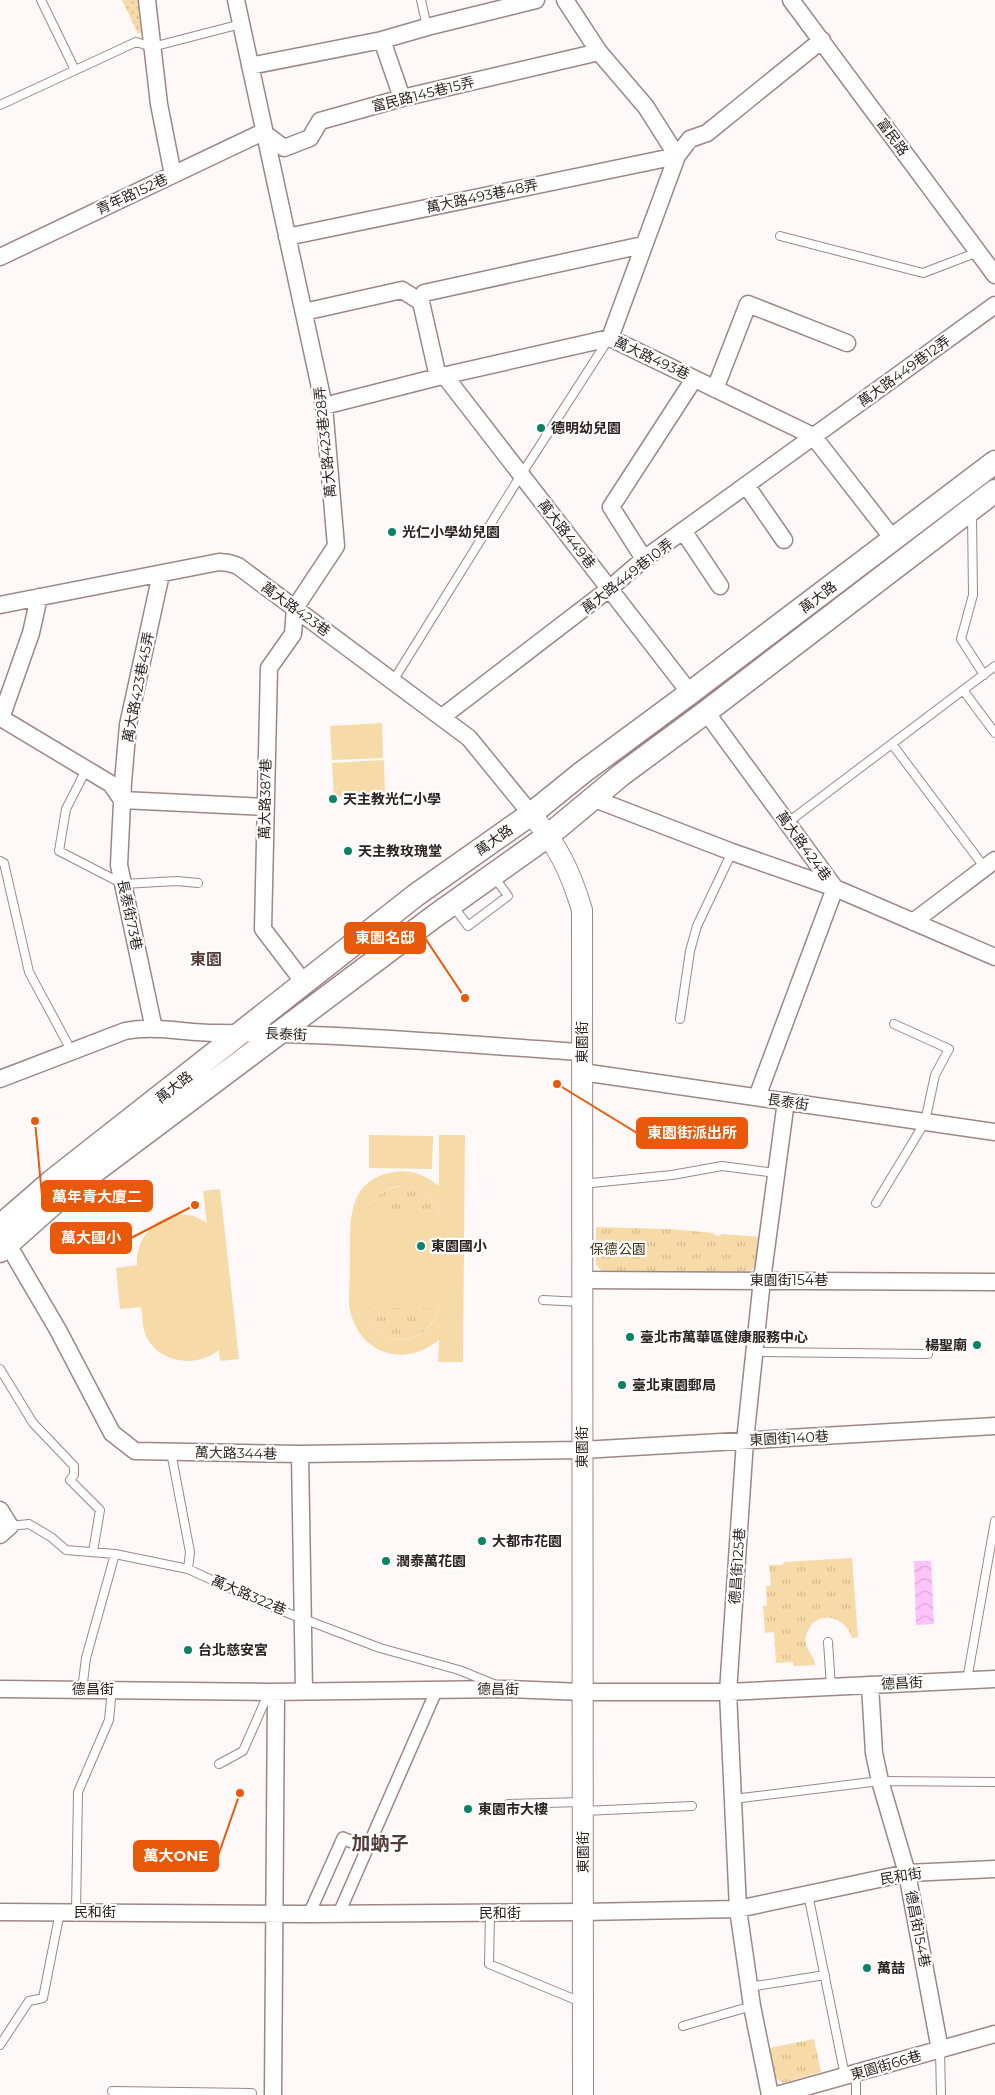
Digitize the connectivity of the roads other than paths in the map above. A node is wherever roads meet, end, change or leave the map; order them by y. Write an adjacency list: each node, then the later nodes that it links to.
1 (42, 0): 15 (lane)
2 (147, 0): 12 (street)
3 (236, 0): 8 (street, 萬大路423巷28弄)
4 (421, 0): 9 (lane)
5 (536, 0): 9 (street)
6 (565, 0): 13 (street)
7 (791, 0): 11 (street, 富民路)
8 (241, 24): 12 (lane); 14 (street, 萬大路423巷28弄)
9 (427, 26): 10 (street)
10 (382, 40): 14 (street); 16 (street)
11 (822, 40): 19 (street); 24 (street, 富民路)
12 (152, 47): 15 (lane); 20 (street)
13 (599, 52): 16 (street, 富民路145巷15弄); 19 (street)
14 (250, 66): 18 (street, 萬大路423巷28弄)
15 (75, 70): 17 (lane)
16 (402, 98): 18 (street, 富民路145巷15弄)
17 (0, 105)
18 (263, 132): 20 (street, 青年路152巷); 22 (street, 萬大路423巷28弄)
19 (677, 156): 22 (street, 萬大路493巷48弄); 23 (street)
20 (173, 175): 25 (street, 青年路152巷)
21 (780, 236): 24 (lane)
22 (287, 237): 29 (street, 萬大路423巷28弄)
23 (643, 246): 27 (street); 30 (street)
24 (978, 252): 26 (street, 富民路)
25 (0, 257)
26 (995, 275)
27 (424, 293)
28 (995, 305): 36 (street, 萬大路449巷12弄)
29 (304, 312): 32 (street); 35 (street, 萬大路423巷28弄)
30 (610, 338): 32 (street, 萬大路493巷); 33 (street, 萬大路493巷); 38 (lane)
31 (847, 343): 34 (street)
32 (441, 376): 35 (street, 萬大路493巷); 38 (street, 萬大路449巷)
33 (694, 378): 34 (street, 萬大路493巷); 45 (street)
34 (715, 389): 36 (street, 萬大路493巷)
35 (324, 406): 51 (street, 萬大路423巷28弄)
36 (813, 436): 39 (street, 萬大路449巷10弄); 44 (street, 萬大路493巷)
37 (995, 462): 44 (main road, 萬大路)
38 (521, 475): 48 (street, 萬大路449巷); 54 (lane)
39 (746, 485): 42 (street, 萬大路449巷10弄); 43 (street)
40 (995, 491): 41 (main road, 萬大路)
41 (972, 509): 53 (lane); 57 (main road, 萬大路)
42 (684, 532): 45 (street, 萬大路449巷10弄); 47 (street)
43 (784, 540)
44 (894, 540): 56 (main road, 萬大路)
45 (644, 559): 48 (street, 萬大路449巷10弄)
46 (161, 574): 49 (street, 萬大路423巷); 51 (street, 萬大路423巷); 64 (street, 萬大路423巷45弄)
47 (720, 586)
48 (609, 589): 56 (street, 萬大路449巷); 58 (street, 萬大路449巷10弄)
49 (39, 597): 50 (street, 萬大路423巷); 59 (street)
50 (0, 605)
51 (295, 608): 54 (street, 萬大路423巷); 65 (street, 萬大路387巷)
52 (995, 666): 53 (lane)
53 (984, 675): 55 (lane)
54 (393, 681): 58 (street, 萬大路423巷)
55 (963, 690): 60 (lane); 61 (lane)
56 (690, 694): 66 (main road, 萬大路)
57 (706, 712): 63 (main road, 萬大路); 67 (street, 萬大路424巷)
58 (442, 717): 66 (street, 萬大路423巷)
59 (1, 719): 62 (street)
60 (995, 733)
61 (892, 744): 67 (lane); 71 (lane)
62 (87, 768): 64 (street); 73 (lane)
63 (592, 798): 68 (main road, 萬大路); 69 (street)
64 (122, 800): 65 (street); 73 (street, 長泰街73巷)
65 (265, 807): 77 (street, 萬大路387巷)
66 (531, 814): 68 (street, 東園街); 77 (main road, 萬大路)
67 (787, 823): 74 (street, 萬大路424巷)
68 (549, 835): 82 (main road, 萬大路); 84 (street, 東園街)
69 (732, 852): 74 (street); 78 (lane)
70 (0, 861): 83 (lane)
71 (990, 864): 75 (street)
72 (198, 883): 73 (lane)
73 (123, 884): 80 (street, 長泰街73巷)
74 (835, 888): 75 (street, 萬大路424巷); 87 (street)
75 (913, 922): 76 (street, 萬大路424巷)
76 (995, 957)
77 (305, 984): 81 (main road, 萬大路)
78 (680, 1018)
79 (894, 1024): 89 (lane)
80 (154, 1029): 81 (street, 長泰街); 83 (street, 長泰街)
81 (243, 1033): 82 (street, 長泰街); 94 (main road, 萬大路)
82 (282, 1033): 84 (street, 長泰街); 94 (main road, 萬大路)
83 (72, 1052): 86 (street, 長泰街)
84 (582, 1052): 85 (street, 東園街)
85 (582, 1072): 87 (street, 長泰街); 92 (street, 東園街)
86 (0, 1079)
87 (757, 1097): 88 (street, 長泰街)
88 (786, 1101): 89 (street, 長泰街); 91 (street, 德昌街125巷)
89 (925, 1122): 90 (street, 長泰街); 93 (lane)
90 (995, 1132)
91 (776, 1173): 92 (lane); 96 (street, 德昌街125巷)
92 (582, 1184): 95 (street, 東園街)
93 (876, 1203)
94 (2, 1240): 106 (street, 萬大路344巷)
95 (582, 1280): 96 (street, 東園街154巷); 99 (street, 東園街)
96 (762, 1280): 97 (street, 東園街154巷); 100 (street, 德昌街125巷)
97 (995, 1282)
98 (543, 1300): 99 (lane)
99 (582, 1302): 105 (street, 東園街)
100 (754, 1352): 101 (lane); 104 (street, 德昌街125巷)
101 (928, 1354)
102 (0, 1369): 111 (lane)
103 (995, 1426): 104 (street, 東園街140巷)
104 (745, 1441): 105 (street, 東園街140巷); 128 (street, 德昌街125巷)
105 (582, 1450): 107 (street, 萬大路344巷); 127 (street, 東園街)
106 (171, 1452): 107 (street, 萬大路344巷); 113 (lane)
107 (300, 1454): 114 (street)
108 (0, 1510): 110 (street, 萬大路322巷)
109 (995, 1521): 117 (lane)
110 (5, 1530): 111 (lane, 萬大路322巷)
111 (93, 1552): 112 (lane, 萬大路322巷)
112 (115, 1554): 113 (lane, 萬大路322巷); 124 (lane)
113 (188, 1569): 114 (lane, 萬大路322巷)
114 (302, 1617): 123 (lane, 萬大路322巷); 125 (street)
115 (828, 1642): 119 (lane)
116 (995, 1679): 117 (street, 德昌街)
117 (967, 1680): 118 (street, 德昌街)
118 (870, 1685): 119 (street, 德昌街); 130 (street, 德昌街154巷)
119 (831, 1687): 128 (street, 德昌街)
120 (0, 1689): 124 (street, 德昌街)
121 (112, 1689): 124 (street, 德昌街); 126 (street, 德昌街); 142 (lane)
122 (437, 1689): 123 (street, 德昌街); 125 (street, 德昌街); 136 (street)
123 (504, 1689): 127 (street, 德昌街)
124 (82, 1690)
125 (304, 1690): 126 (street, 德昌街)
126 (272, 1692): 129 (lane); 144 (street)
127 (583, 1692): 128 (street, 德昌街); 135 (street, 東園街)
128 (728, 1692): 132 (street, 德昌街125巷)
129 (219, 1764)
130 (880, 1781): 131 (lane); 132 (lane); 138 (street, 德昌街154巷)
131 (995, 1782)
132 (733, 1799): 140 (street, 德昌街125巷)
133 (508, 1804): 135 (lane)
134 (692, 1806): 135 (lane)
135 (583, 1807): 143 (street, 東園街)
136 (367, 1849): 146 (street); 147 (street)
137 (995, 1868): 138 (street, 民和街)
138 (907, 1873): 139 (street, 民和街); 155 (street, 德昌街154巷)
139 (808, 1894): 140 (street, 民和街); 148 (lane)
140 (738, 1910): 143 (street, 民和街); 149 (street, 德昌街125巷)
141 (0, 1912): 142 (street, 民和街)
142 (68, 1912): 144 (street, 民和街); 154 (lane)
143 (583, 1912): 145 (street, 民和街); 150 (street, 東園街)
144 (274, 1913): 146 (street, 民和街); 160 (street)
145 (490, 1913): 147 (street, 民和街); 150 (lane)
146 (309, 1914): 147 (street, 民和街)
147 (339, 1914)
148 (825, 1975): 149 (lane); 156 (lane)
149 (749, 1987): 151 (street, 德昌街125巷)
150 (583, 2002): 161 (street, 東園街)
151 (752, 2006): 152 (lane); 162 (street, 德昌街125巷)
152 (683, 2026)
153 (995, 2034): 155 (street, 東園街66巷)
154 (0, 2045)
155 (940, 2050): 156 (street, 東園街66巷); 165 (lane)
156 (851, 2074): 163 (street, 東園街66巷); 164 (lane)
157 (112, 2091): 159 (lane)
158 (252, 2093): 159 (lane)
159 (159, 2094)
160 (273, 2095)
161 (583, 2095)
162 (770, 2095)
163 (777, 2095)
164 (856, 2095)
165 (941, 2095)

